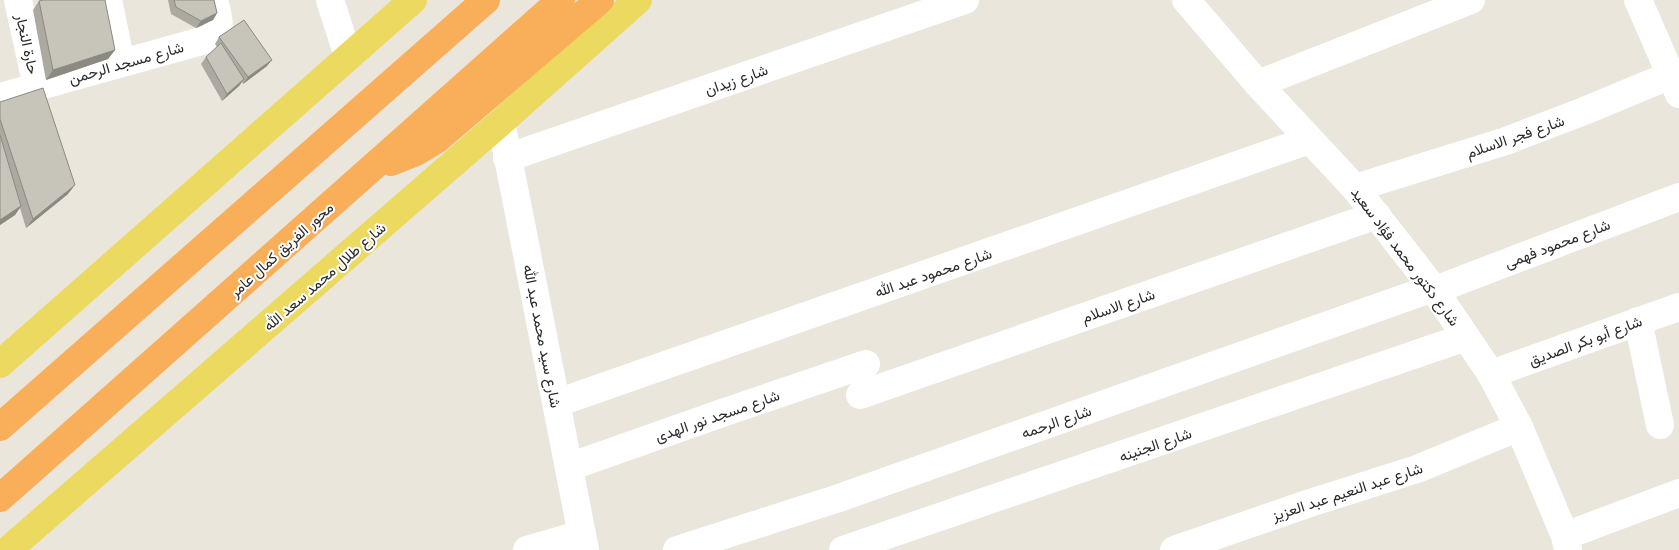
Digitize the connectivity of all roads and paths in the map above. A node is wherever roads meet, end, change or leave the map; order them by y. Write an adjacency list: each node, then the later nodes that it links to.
1 (18, 0): 19 (street, حارة النجار)
2 (108, 0): 16 (street)
3 (214, 0): 16 (street, شارع مسجد الرحمن)
4 (330, 0): 15 (street)
5 (413, 0): 15 (main road)
6 (465, 0): 21 (highway)
7 (486, 0): 21 (highway)
8 (561, 0): 25 (highway, محور الفريق كمال عامر)
9 (600, 0): 25 (highway)
10 (638, 0): 22 (main road, شارع طلال محمد سعد الله)
11 (965, 0): 24 (street, شارع زيدان)
12 (1186, 0): 17 (street, شارع دكتور محمد فؤاد سعيد)
13 (1471, 0): 17 (street)
14 (1646, 2): 18 (street)
15 (348, 56): 33 (main road)
16 (122, 63): 19 (street, شارع مسجد الرحمن)
17 (1258, 84): 23 (street, شارع دكتور محمد فؤاد سعيد)
18 (1675, 84): 26 (street, شارع فجر الاسلام)
19 (37, 87): 20 (street, شارع مسجد الرحمن)
20 (0, 98)
21 (348, 120): 39 (highway)
22 (501, 122): 24 (street, شارع سيد محمد عبد الله); 46 (main road, شارع طلال محمد سعد الله)
23 (1309, 140): 26 (street, شارع دكتور محمد فؤاد سعيد); 37 (street, شارع محمود عبد الله)
24 (507, 158): 37 (street, شارع سيد محمد عبد الله)
25 (373, 167): 43 (highway, محور الفريق كمال عامر)
26 (1355, 188): 28 (street, شارع دكتور محمد فؤاد سعيد)
27 (1679, 196): 29 (street, شارع محمود فهمى)
28 (1377, 215): 29 (street, شارع دكتور محمد فؤاد سعيد); 36 (street, شارع الاسلام)
29 (1434, 289): 32 (street, شارع دكتور محمد فؤاد سعيد); 48 (street, شارع الرحمه)
30 (1679, 306): 31 (street, شارع أبو بكر الصديق)
31 (1638, 321): 35 (street, شارع أبو بكر الصديق); 38 (street)
32 (1466, 337): 35 (street, شارع دكتور محمد فؤاد سعيد); 49 (street, شارع الجنينه)
33 (0, 364)
34 (866, 364): 41 (street, شارع مسجد نور الهدى)
35 (1491, 374): 40 (street, شارع دكتور محمد فؤاد سعيد)
36 (860, 395)
37 (557, 403): 41 (street, شارع سيد محمد عبد الله)
38 (1660, 425)
39 (0, 427)
40 (1519, 427): 45 (street, شارع دكتور محمد فؤاد سعيد); 50 (street, شارع عبد النعيم عبد العزيز)
41 (569, 467): 44 (street, شارع سيد محمد عبد الله)
42 (1679, 493): 45 (street)
43 (0, 498)
44 (584, 542): 47 (street)
45 (1566, 543)
46 (8, 550)
47 (527, 550)
48 (677, 550)
49 (843, 550)
50 (1174, 550)

